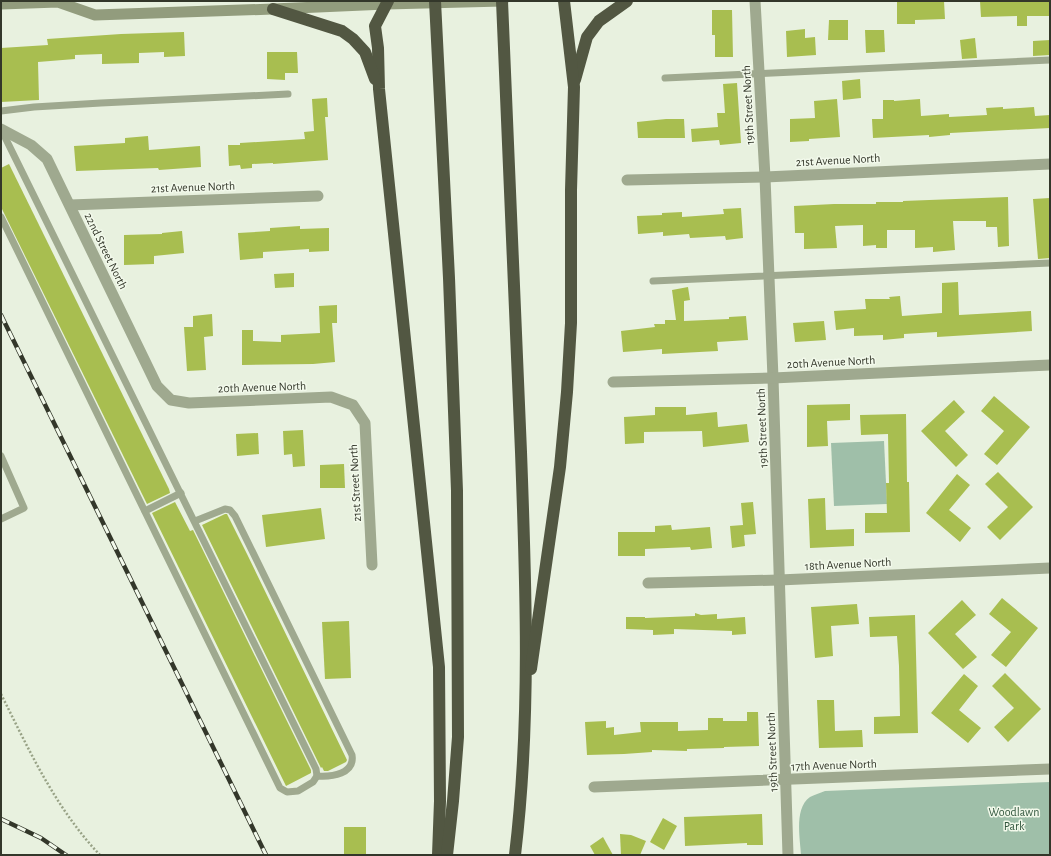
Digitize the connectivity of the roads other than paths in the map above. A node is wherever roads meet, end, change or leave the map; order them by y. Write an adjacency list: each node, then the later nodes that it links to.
1 (434, 1): 47 (highway)
2 (503, 1): 7 (main road); 41 (highway)
3 (564, 1): 13 (highway)
4 (627, 1): 13 (highway)
5 (755, 1): 11 (street, 19th Street North)
6 (60, 2): 8 (main road); 9 (main road)
7 (386, 2): 9 (main road); 14 (highway)
8 (1, 4)
9 (273, 9): 14 (highway)
10 (1050, 60): 11 (lane)
11 (759, 74): 12 (lane); 19 (street, 19th Street North)
12 (665, 78)
13 (574, 87): 41 (highway)
14 (379, 89): 46 (highway)
15 (288, 94): 16 (lane)
16 (1, 111)
17 (1, 129): 22 (street, 22nd Street North); 33 (lane)
18 (1050, 164): 19 (street, 21st Avenue North)
19 (765, 176): 20 (street, 21st Avenue North); 25 (street, 19th Street North)
20 (627, 180)
21 (318, 196): 22 (street, 21st Avenue North)
22 (70, 205): 30 (street, 22nd Street North)
23 (1, 217): 34 (lane)
24 (1050, 263): 25 (lane)
25 (769, 276): 26 (lane); 28 (street, 19th Street North)
26 (653, 282)
27 (1050, 365): 28 (street, 20th Avenue North)
28 (773, 378): 29 (street, 20th Avenue North); 39 (street, 19th Street North)
29 (613, 382)
30 (172, 400): 31 (street, 20th Avenue North)
31 (353, 404): 37 (street, 21st Street North)
32 (1, 456): 35 (lane)
33 (181, 493): 34 (lane); 36 (lane)
34 (145, 511): 43 (lane)
35 (1, 519)
36 (195, 521): 43 (lane); 43 (lane)
37 (372, 564)
38 (1050, 568): 39 (street, 18th Avenue North)
39 (779, 580): 40 (street, 18th Avenue North); 44 (street, 19th Street North)
40 (648, 583)
41 (524, 716): 48 (highway)
42 (1050, 769): 44 (street, 17th Avenue North)
43 (317, 776)
44 (786, 779): 45 (street, 17th Avenue North); 49 (street, 19th Street North)
45 (594, 787)
46 (438, 855)
47 (447, 855)
48 (515, 855)
49 (788, 855)

